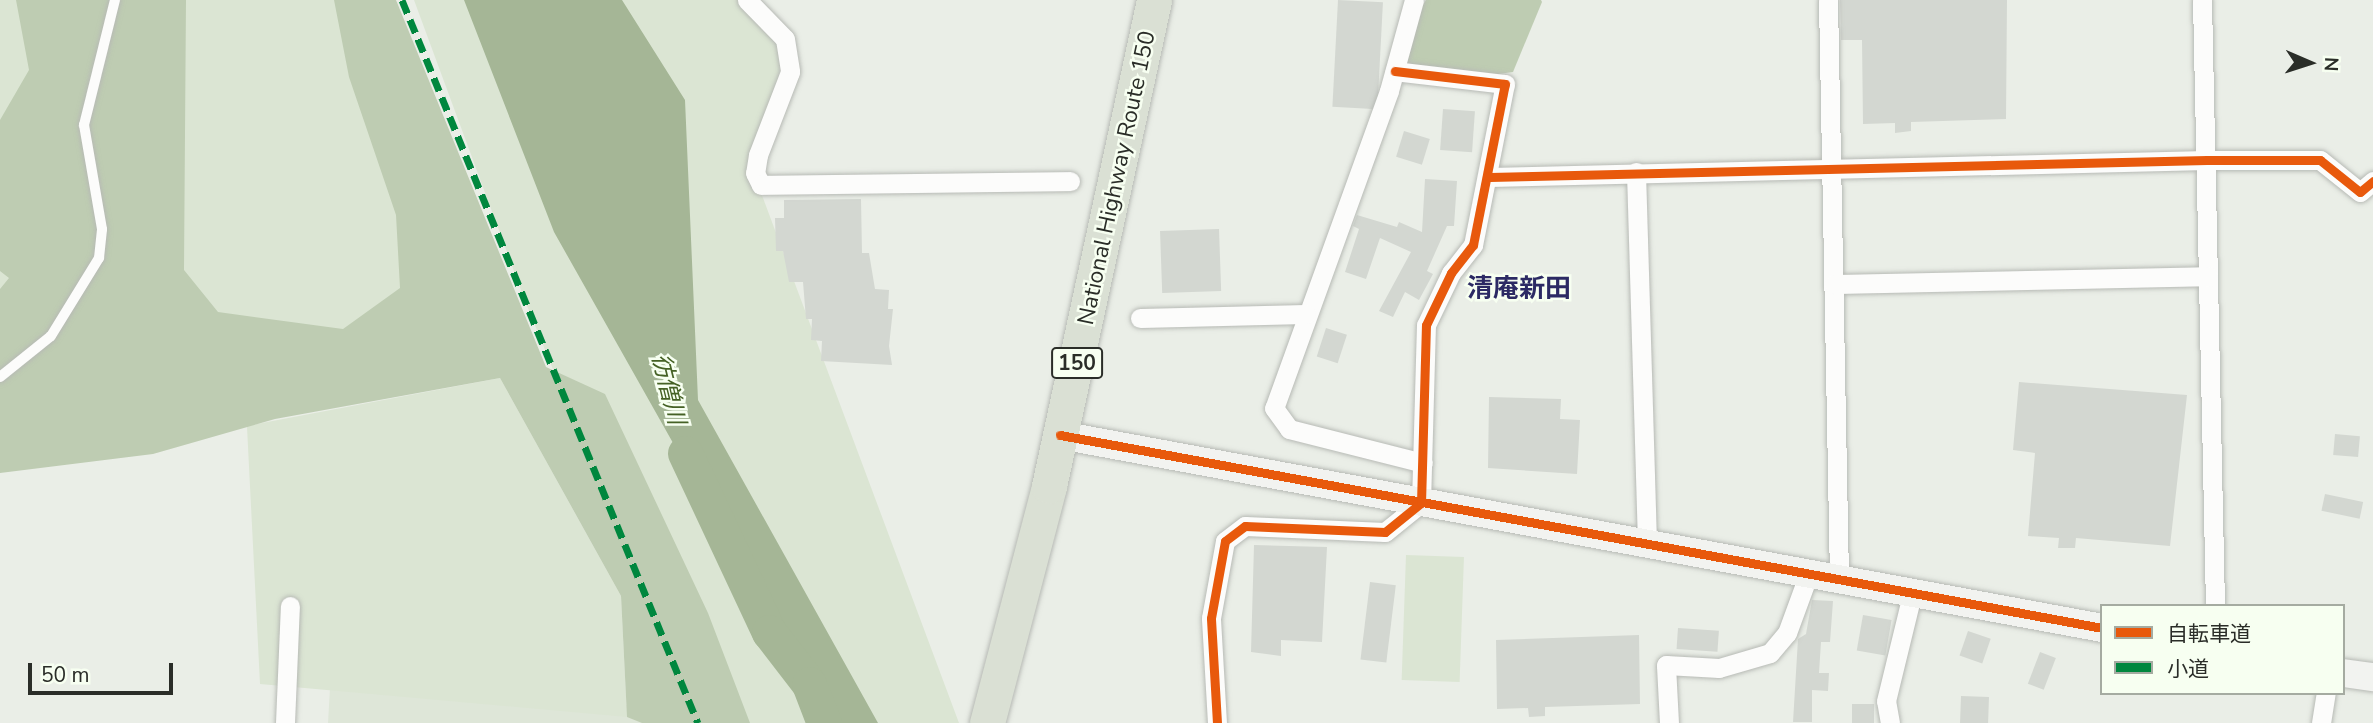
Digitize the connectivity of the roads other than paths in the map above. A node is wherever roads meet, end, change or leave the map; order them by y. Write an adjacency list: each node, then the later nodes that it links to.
1 (115, 0): 19 (lane)
2 (747, 0): 13 (street)
3 (1154, 0): 20 (highway, National Highway Route 150 / 150)
4 (1414, 0): 7 (street)
5 (1828, 0): 9 (street)
6 (2202, 0): 8 (street)
7 (1395, 71): 12 (street); 17 (street)
8 (2207, 160): 9 (street); 14 (street); 15 (street)
9 (1832, 170): 10 (street); 16 (street)
10 (1636, 172): 12 (street); 23 (street)
11 (2373, 174): 14 (street)
12 (1490, 177): 21 (street)
13 (1070, 181)
14 (2367, 187)
15 (2208, 276): 16 (street); 27 (street)
16 (1834, 284): 25 (street)
17 (1306, 314): 18 (street); 21 (street)
18 (1140, 318)
19 (0, 377)
20 (1060, 435): 22 (street); 34 (highway, National Highway Route 150 / 150)
21 (1423, 463): 22 (street)
22 (1420, 503): 23 (street); 35 (street)
23 (1647, 543): 24 (street)
24 (1809, 573): 25 (street); 36 (street)
25 (1839, 580): 26 (street)
26 (1912, 594): 29 (street); 37 (street)
27 (2215, 604)
28 (290, 606): 33 (street)
29 (2100, 628)
30 (2345, 673): 31 (street)
31 (2373, 677)
32 (2326, 695): 38 (street)
33 (285, 723)
34 (986, 723)
35 (1217, 723)
36 (1669, 723)
37 (1890, 723)
38 (2321, 723)

